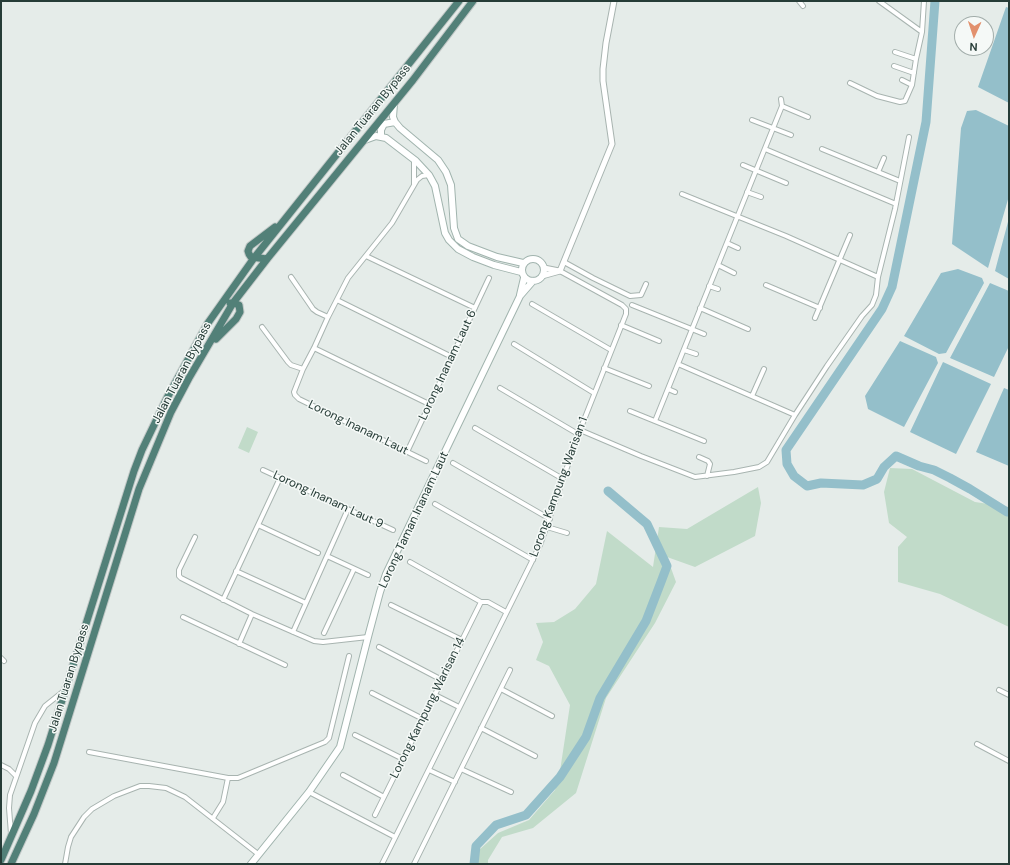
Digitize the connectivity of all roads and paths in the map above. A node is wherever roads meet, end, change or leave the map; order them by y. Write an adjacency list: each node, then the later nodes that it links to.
1 (459, 1): 43 (highway, Jalan Tuaran Bypass)
2 (473, 1): 17 (highway, Jalan Tuaran Bypass)
3 (614, 1): 51 (street)
4 (799, 1): 7 (street)
5 (879, 1): 8 (street)
6 (924, 1): 8 (street)
7 (802, 6)
8 (922, 32): 10 (street)
9 (895, 52): 10 (street)
10 (916, 60): 12 (street)
11 (894, 66): 12 (street)
12 (914, 73): 15 (street)
13 (902, 80): 15 (street)
14 (850, 83): 15 (street)
15 (912, 85)
16 (781, 99): 18 (street)
17 (395, 100): 21 (main road); 26 (highway, Jalan Tuaran Bypass)
18 (782, 106): 19 (street); 22 (street)
19 (808, 117)
20 (752, 120): 22 (street)
21 (395, 122): 24 (main road); 52 (main road)
22 (773, 127): 23 (street); 27 (street)
23 (791, 135)
24 (381, 136): 26 (main road); 30 (main road)
25 (909, 137): 35 (street)
26 (364, 140): 49 (highway, Jalan Tuaran Bypass)
27 (765, 149): 32 (street); 41 (street)
28 (822, 149): 33 (street)
29 (884, 158): 33 (street)
30 (414, 159): 34 (main road); 37 (street)
31 (743, 165): 32 (street)
32 (756, 171): 36 (street); 38 (street)
33 (878, 172): 35 (street)
34 (428, 175): 37 (street); 57 (main road)
35 (900, 181): 41 (street)
36 (786, 183)
37 (414, 184): 47 (street)
38 (748, 192): 40 (street); 42 (street)
39 (682, 194): 42 (street)
40 (761, 198)
41 (896, 204): 60 (street)
42 (738, 216): 45 (street); 50 (street)
43 (282, 223): 48 (highway, Jalan Tuaran Bypass); 48 (highway)
44 (850, 236): 50 (street)
45 (727, 242): 46 (street); 53 (street)
46 (738, 248)
47 (366, 256): 68 (street); 72 (street)
48 (254, 258): 49 (highway); 77 (highway, Jalan Tuaran Bypass)
49 (267, 259): 69 (highway, Jalan Tuaran Bypass)
50 (840, 261): 60 (street); 74 (street)
51 (564, 262): 55 (street); 63 (street)
52 (523, 263): 54 (main road); 57 (main road)
53 (718, 265): 56 (street); 65 (street)
54 (544, 268): 55 (street, Lorong Kampung Warisan 1); 58 (main road)
55 (560, 271): 58 (street); 78 (street, Lorong Kampung Warisan 1)
56 (734, 273)
57 (523, 275): 62 (main road); 67 (main road)
58 (542, 276): 62 (main road)
59 (291, 277): 75 (street)
60 (878, 277): 102 (street)
61 (489, 278): 72 (street, Lorong Inanam Laut 6)
62 (533, 281): 67 (main road, Lorong Taman Inanam Laut)
63 (646, 284)
64 (766, 285): 74 (street)
65 (710, 286): 66 (street); 73 (street)
66 (718, 289)
67 (520, 296): 139 (main road, Lorong Taman Inanam Laut)
68 (337, 300): 75 (street); 89 (street)
69 (233, 303): 77 (highway, Jalan Tuaran Bypass); 181 (highway, Jalan Tuaran Bypass)
70 (532, 304): 86 (street)
71 (632, 305): 80 (street)
72 (475, 308): 89 (street, Lorong Inanam Laut 6)
73 (700, 308): 80 (street); 81 (street)
74 (820, 308): 76 (street)
75 (328, 317): 85 (street)
76 (815, 318)
77 (208, 324): 147 (highway, Jalan Tuaran Bypass)
78 (622, 325): 83 (street); 86 (street, Lorong Kampung Warisan 1)
79 (262, 327): 92 (street)
80 (692, 329): 82 (street); 87 (street)
81 (748, 329)
82 (704, 334)
83 (659, 341)
84 (514, 344): 98 (street)
85 (314, 348): 92 (street); 100 (street)
86 (611, 350): 91 (street, Lorong Kampung Warisan 1)
87 (684, 350): 88 (street); 90 (street)
88 (696, 354)
89 (452, 357): 100 (street, Lorong Inanam Laut 6)
90 (678, 364): 96 (street); 99 (street)
91 (604, 368): 94 (street); 98 (street, Lorong Kampung Warisan 1)
92 (303, 369): 107 (street, Lorong Inanam Laut)
93 (764, 369): 99 (street)
94 (649, 386)
95 (500, 388): 105 (street)
96 (668, 389): 97 (street); 103 (street)
97 (676, 392)
98 (594, 394): 105 (street, Lorong Kampung Warisan 1)
99 (752, 396): 102 (street)
100 (430, 404): 107 (street, Lorong Inanam Laut 6)
101 (630, 411): 103 (street)
102 (795, 415): 112 (street)
103 (655, 421): 106 (street)
104 (475, 428): 114 (street)
105 (579, 432): 112 (street); 114 (street, Lorong Kampung Warisan 1)
106 (704, 441)
107 (407, 452): 109 (street, Lorong Inanam Laut)
108 (699, 457): 112 (street)
109 (426, 461)
110 (453, 463): 117 (street)
111 (263, 470): 113 (street, Lorong Inanam Laut 9)
112 (706, 476)
113 (280, 478): 116 (street, Lorong Inanam Laut 9); 118 (street)
114 (563, 479): 117 (street, Lorong Kampung Warisan 1)
115 (435, 504): 125 (street)
116 (348, 509): 120 (street, Lorong Inanam Laut 9); 124 (street)
117 (550, 518): 119 (street, Lorong Kampung Warisan 1)
118 (258, 525): 123 (street); 128 (street)
119 (547, 527): 121 (street); 125 (street, Lorong Kampung Warisan 1)
120 (393, 530)
121 (567, 533)
122 (195, 537): 130 (street)
123 (318, 553)
124 (327, 556): 127 (street); 132 (street)
125 (533, 560): 134 (street, Lorong Kampung Warisan 1)
126 (410, 562): 131 (street)
127 (354, 569): 129 (street); 138 (street)
128 (236, 571): 130 (street); 132 (street)
129 (368, 575)
130 (223, 600): 135 (street)
131 (481, 602): 134 (street); 140 (street, Lorong Kampung Warisan 14)
132 (306, 603): 137 (street)
133 (391, 605): 140 (street)
134 (506, 612): 153 (street, Lorong Kampung Warisan 1)
135 (252, 614): 137 (street); 141 (street)
136 (183, 617): 141 (street)
137 (293, 632): 139 (street)
138 (324, 633)
139 (368, 637): 172 (main road, Lorong Taman Inanam Laut)
140 (462, 640): 146 (street, Lorong Kampung Warisan 14)
141 (239, 644): 144 (street)
142 (379, 647): 146 (street)
143 (349, 656): 170 (street)
144 (285, 665)
145 (510, 670): 148 (street)
146 (442, 680): 151 (street, Lorong Kampung Warisan 14)
147 (65, 689): 165 (street); 177 (highway, Jalan Tuaran Bypass)
148 (501, 689): 154 (street); 156 (street)
149 (999, 690): 152 (street)
150 (372, 693): 155 (street)
151 (435, 695): 153 (street); 155 (street, Lorong Kampung Warisan 14)
152 (1009, 695)
153 (459, 707): 167 (street, Lorong Kampung Warisan 1)
154 (552, 716)
155 (423, 719): 161 (street, Lorong Kampung Warisan 14)
156 (481, 728): 160 (street); 166 (street)
157 (356, 735): 161 (street)
158 (977, 744): 162 (street)
159 (89, 752): 170 (street)
160 (535, 756)
161 (403, 759): 174 (street, Lorong Kampung Warisan 14)
162 (1009, 761)
163 (1, 765): 164 (street)
164 (9, 769): 165 (street); 169 (street)
165 (18, 769): 169 (street)
166 (461, 769): 171 (street); 173 (street)
167 (429, 770): 171 (street); 178 (street, Lorong Kampung Warisan 1)
168 (343, 774): 174 (street)
169 (16, 776): 177 (street)
170 (228, 778): 176 (street)
171 (454, 782): 185 (street)
172 (309, 792): 178 (street); 179 (main road, Lorong Taman Inanam Laut)
173 (511, 792)
174 (384, 797): 175 (street, Lorong Kampung Warisan 14)
175 (375, 815)
176 (213, 818): 179 (street); 182 (street)
177 (11, 838): 180 (highway, Jalan Tuaran Bypass)
178 (395, 838): 184 (street, Lorong Kampung Warisan 1)
179 (258, 854): 183 (main road, Lorong Taman Inanam Laut)
180 (1, 860)
181 (11, 864)
182 (65, 864)
183 (251, 864)
184 (382, 864)
185 (414, 864)

